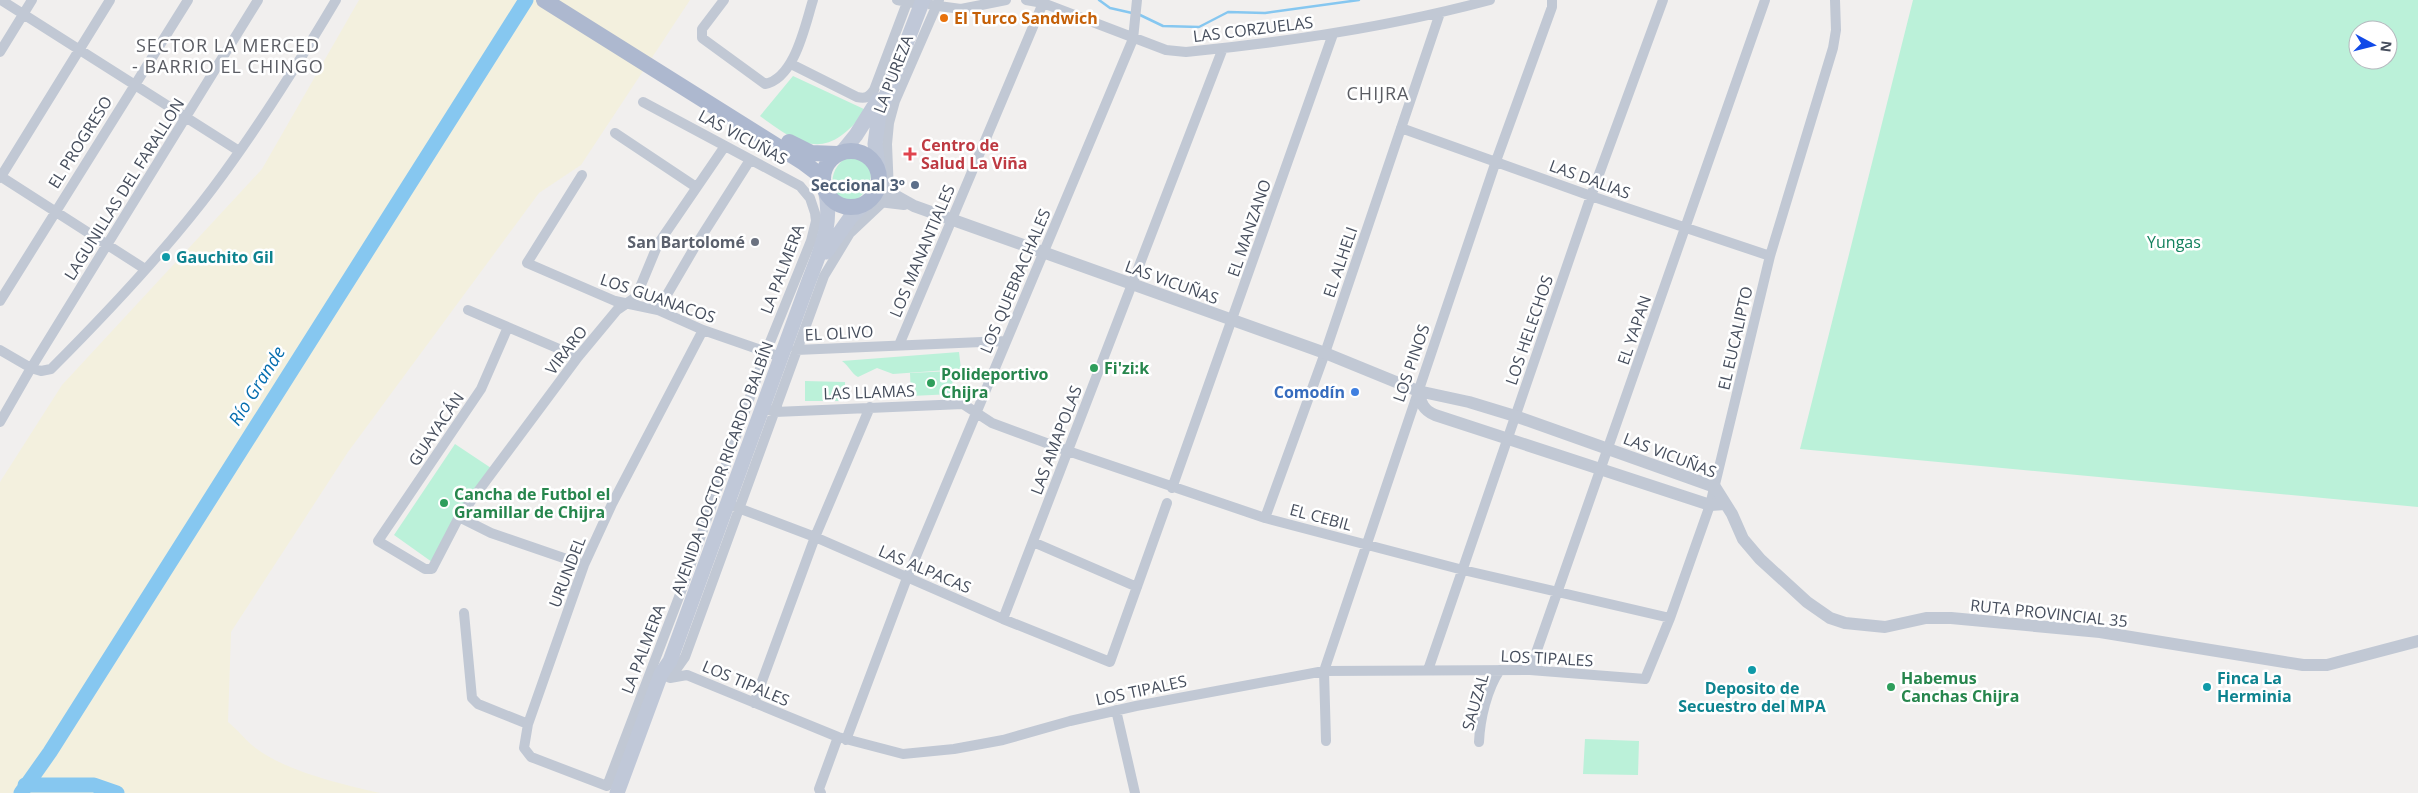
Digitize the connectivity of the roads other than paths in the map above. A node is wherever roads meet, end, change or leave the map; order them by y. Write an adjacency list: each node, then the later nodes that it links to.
1 (2, 0): 22 (street)
2 (32, 0): 22 (street)
3 (110, 0): 28 (street)
4 (188, 0): 32 (street, EL PROGRESO)
5 (258, 0): 34 (street, LAGUNILLAS DEL FARALLON)
6 (336, 0): 38 (street)
7 (544, 0): 31 (main road)
8 (564, 0): 31 (main road)
9 (724, 0): 30 (street)
10 (813, 0): 30 (street)
11 (1006, 0): 20 (street)
12 (1026, 0): 21 (street, LAS CORZUELAS)
13 (1490, 0): 23 (street, LAS CORZUELAS)
14 (1552, 0): 41 (street, LOS PINOS)
15 (1662, 0): 47 (street, LOS HELECHOS)
16 (1765, 0): 51 (street, EL YAPAN)
17 (1830, 0): 18 (street)
18 (1835, 0): 54 (street, EL EUCALIPTO)
19 (1137, 1): 25 (street, LOS QUEBRACHALES)
20 (919, 2): 27 (main road); 30 (street); 46 (street, LA PUREZA)
21 (1044, 3): 25 (street, LAS CORZUELAS); 50 (street, LOS MANANTIALES)
22 (23, 14): 28 (street); 29 (street)
23 (1440, 14): 24 (street, LAS CORZUELAS); 35 (street, EL ALHELI)
24 (1333, 34): 26 (street, LAS CORZUELAS); 62 (street, EL MANZANO)
25 (1133, 39): 26 (street, LAS CORZUELAS); 53 (street, LOS QUEBRACHALES)
26 (1223, 48): 56 (street, LAS AMAPOLAS)
27 (903, 49): 39 (main road); 46 (main road)
28 (80, 50): 32 (street); 43 (street)
29 (0, 52)
30 (792, 64)
31 (682, 81): 39 (main road); 44 (main road)
32 (135, 84): 34 (street); 48 (street, EL PROGRESO)
33 (643, 102): 37 (street, LAS VICUÑAS)
34 (186, 117): 38 (street); 52 (street, LAGUNILLAS DEL FARALLON)
35 (1401, 128): 41 (street, LAS DALIAS); 70 (street, EL ALHELI)
36 (615, 133): 45 (street)
37 (725, 146): 40 (street, LAS VICUÑAS); 45 (street, VIRARO)
38 (239, 151): 55 (street)
39 (840, 153): 44 (main road); 46 (main road)
40 (750, 160): 49 (street, LAS VICUÑAS); 61 (street)
41 (1496, 161): 47 (street, LAS DALIAS); 74 (street, LOS PINOS)
42 (582, 175): 59 (street, LOS GUANACOS)
43 (0, 177): 48 (street)
44 (824, 186): 46 (main road); 57 (main road)
45 (696, 187): 59 (street, VIRARO)
46 (878, 192): 50 (street, LAS VICUÑAS); 57 (main road); 68 (street)
47 (1591, 196): 51 (street, LAS DALIAS); 79 (street, LOS HELECHOS)
48 (54, 211): 52 (street); 58 (street, EL PROGRESO)
49 (815, 213): 69 (street, LA PALMERA)
50 (951, 220): 53 (street, LAS VICUÑAS); 66 (street, LOS MANANTIALES)
51 (1684, 228): 54 (street, LAS DALIAS); 85 (street, EL YAPAN)
52 (106, 244): 55 (street); 73 (street, LAGUNILLAS DEL FARALLON)
53 (1044, 253): 56 (street, LAS VICUÑAS); 65 (street, LOS QUEBRACHALES)
54 (1770, 256): 88 (street, EL EUCALIPTO)
55 (145, 269): 73 (street)
56 (1132, 285): 62 (street, LAS VICUÑAS); 86 (street, LAS AMAPOLAS)
57 (807, 286): 71 (main road, AVENIDA DOCTOR RICARDO BALBÍN)
58 (0, 301)
59 (628, 303): 61 (street, LOS GUANACOS); 72 (street, VIRARO)
60 (468, 310): 63 (street)
61 (658, 310): 64 (street, LOS GUANACOS)
62 (1232, 321): 70 (street, LAS VICUÑAS); 89 (street, EL MANZANO)
63 (508, 327): 72 (street); 100 (street, GUAYACÁN)
64 (703, 330): 69 (street, LOS GUANACOS); 99 (street, URUNDEL)
65 (1005, 341): 66 (street, EL OLIVO); 78 (street, LOS QUEBRACHALES)
66 (899, 345): 68 (street, EL OLIVO)
67 (0, 350): 73 (street)
68 (796, 350): 77 (street)
69 (766, 352): 71 (street, LOS GUANACOS); 82 (street, LA PALMERA)
70 (1325, 353): 74 (street, LAS VICUÑAS); 95 (street, EL ALHELI)
71 (781, 357): 77 (main road, AVENIDA DOCTOR RICARDO BALBÍN)
72 (578, 358): 94 (street, VIRARO)
73 (31, 368): 80 (street, LAGUNILLAS DEL FARALLON)
74 (1418, 391): 75 (street, LAS VICUÑAS); 81 (street, LAS VICUÑAS); 98 (street, LOS PINOS)
75 (1470, 402): 79 (street, LAS VICUÑAS); 81 (street)
76 (870, 407): 77 (street, LAS LLAMAS); 78 (street, LAS LLAMAS); 96 (street)
77 (768, 410): 84 (main road, AVENIDA DOCTOR RICARDO BALBÍN); 93 (street)
78 (976, 412): 86 (street, EL CEBIL); 102 (street, LOS QUEBRACHALES)
79 (1515, 416): 83 (street, LOS HELECHOS); 85 (street, LAS VICUÑAS)
80 (0, 422)
81 (1462, 424): 83 (street, LAS VICUÑAS)
82 (736, 434): 84 (street); 104 (street, LA PALMERA)
83 (1508, 438): 87 (street, LAS VICUÑAS); 101 (street, LOS HELECHOS)
84 (751, 439): 93 (main road, AVENIDA DOCTOR RICARDO BALBÍN)
85 (1609, 449): 87 (street, EL YAPAN); 88 (street, LAS VICUÑAS)
86 (1068, 451): 89 (street, EL CEBIL); 97 (street, LAS AMAPOLAS)
87 (1602, 470): 92 (street, LAS VICUÑAS); 105 (street, EL YAPAN)
88 (1715, 487): 91 (street, LAS VICUÑAS); 92 (street, EL EUCALIPTO)
89 (1172, 488): 95 (street, EL CEBIL)
90 (1167, 503): 103 (street)
91 (1725, 504): 92 (street, LAS VICUÑAS); 109 (street, RUTA PROVINCIAL 35)
92 (1710, 505): 107 (street, EL EUCALIPTO)
93 (734, 506): 96 (street, LAS ALPACAS); 104 (main road, AVENIDA DOCTOR RICARDO BALBÍN); 114 (street)
94 (459, 517): 99 (street); 100 (street, VIRARO)
95 (1265, 518): 98 (street, EL CEBIL)
96 (815, 537): 102 (street, LAS ALPACAS); 116 (street)
97 (1033, 542): 103 (street); 108 (street, LAS AMAPOLAS)
98 (1365, 544): 101 (street, EL CEBIL); 113 (street, LOS PINOS)
99 (584, 566): 118 (street, URUNDEL)
100 (425, 570)
101 (1463, 570): 105 (street, EL CEBIL); 110 (street, LOS HELECHOS)
102 (907, 578): 108 (street, LAS ALPACAS); 119 (street, LOS QUEBRACHALES)
103 (1137, 587): 108 (street, LAS ALPACAS)
104 (688, 592): 114 (main road, AVENIDA DOCTOR RICARDO BALBÍN); 122 (street, LA PALMERA)
105 (1557, 594): 107 (street, EL CEBIL); 112 (street, EL YAPAN)
106 (464, 613): 118 (street)
107 (1670, 618): 115 (street, EL EUCALIPTO)
108 (1003, 619)
109 (2418, 641)
110 (1428, 670): 111 (street, LOS TIPALES); 113 (street, LOS TIPALES)
111 (1500, 670): 112 (street, LOS TIPALES); 121 (street, SAUZAL)
112 (1530, 670): 115 (street, LOS TIPALES)
113 (1324, 671): 117 (street, LOS TIPALES); 120 (street, LOS PINOS)
114 (666, 676): 116 (street, LOS TIPALES); 122 (main road, AVENIDA DOCTOR RICARDO BALBÍN)
115 (1646, 679)
116 (754, 704): 119 (street, LOS TIPALES)
117 (1116, 710): 119 (street, LOS TIPALES); 124 (street)
118 (528, 724): 122 (street, URUNDEL)
119 (842, 739): 123 (street, LOS QUEBRACHALES)
120 (1326, 741)
121 (1480, 742)
122 (618, 791)
123 (821, 793)
124 (1134, 793)

